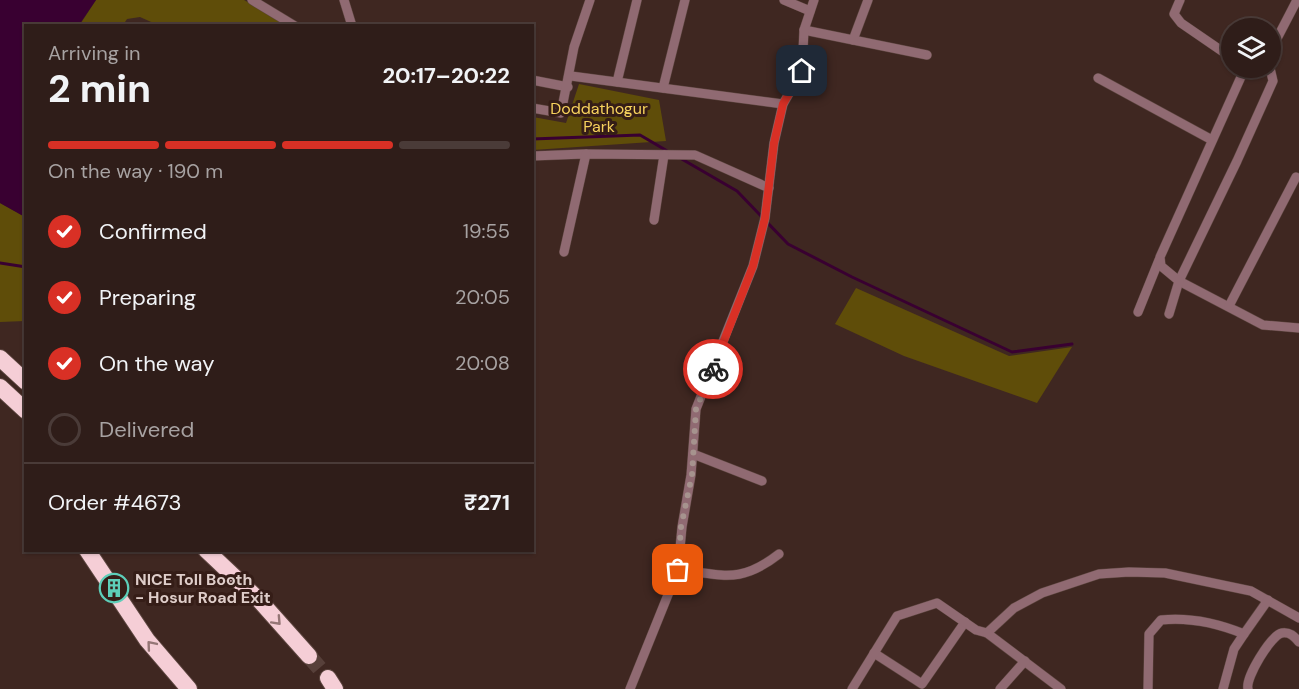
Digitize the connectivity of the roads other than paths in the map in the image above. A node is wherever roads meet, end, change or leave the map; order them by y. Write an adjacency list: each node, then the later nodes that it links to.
1 (252, 0): 14 (street)
2 (344, 0): 15 (street)
3 (590, 0): 21 (street)
4 (637, 0): 26 (street)
5 (685, 0): 28 (street)
6 (784, 0): 11 (street)
7 (814, 0): 11 (street)
8 (868, 0): 18 (street)
9 (1180, 0): 19 (street)
10 (1297, 0): 12 (street)
11 (810, 11): 16 (street)
12 (1289, 15): 13 (street); 17 (street)
13 (1299, 21)
14 (292, 24)
15 (351, 24)
16 (804, 30): 18 (street); 29 (street)
17 (1281, 31)
18 (853, 40): 20 (street)
19 (1221, 50)
20 (927, 55)
21 (570, 76): 26 (street); 27 (street)
22 (1098, 78): 31 (street)
23 (1240, 78): 31 (street)
24 (1272, 78): 40 (street)
25 (534, 80): 27 (street)
26 (617, 82): 28 (street)
27 (568, 87): 30 (street)
28 (663, 88): 29 (street)
29 (783, 104): 36 (street)
30 (534, 108)
31 (1212, 140): 39 (street)
32 (586, 154): 33 (street); 34 (street); 38 (street)
33 (664, 155): 36 (street); 37 (street)
34 (534, 156)
35 (1296, 177): 41 (street)
36 (769, 188): 49 (street)
37 (654, 220)
38 (564, 252)
39 (1160, 257): 40 (street); 42 (street)
40 (1179, 281): 41 (street); 43 (street)
41 (1229, 306): 44 (street)
42 (1138, 312)
43 (1169, 314)
44 (1299, 328)
45 (0, 358): 46 (highway)
46 (24, 380)
47 (0, 387): 48 (highway)
48 (24, 409)
49 (693, 454): 50 (street); 54 (street)
50 (762, 481)
51 (88, 552): 65 (highway, one-way to 51)
52 (208, 552): 63 (highway, one-way to 63)
53 (779, 554): 54 (street)
54 (678, 570): 66 (street)
55 (1268, 600): 56 (street); 58 (street); 59 (street)
56 (1297, 617): 60 (street)
57 (965, 622): 58 (street); 62 (street); 62 (street)
58 (987, 633): 64 (street)
59 (1244, 634): 70 (street); 71 (street)
60 (1292, 634): 61 (street); 72 (street)
61 (1299, 642)
62 (874, 653): 67 (street)
63 (309, 656)
64 (1025, 661): 68 (street); 69 (street)
65 (189, 689)
66 (630, 689)
67 (852, 689)
68 (1000, 689)
69 (1061, 689)
70 (1148, 689)
71 (1223, 689)
72 (1248, 689)

